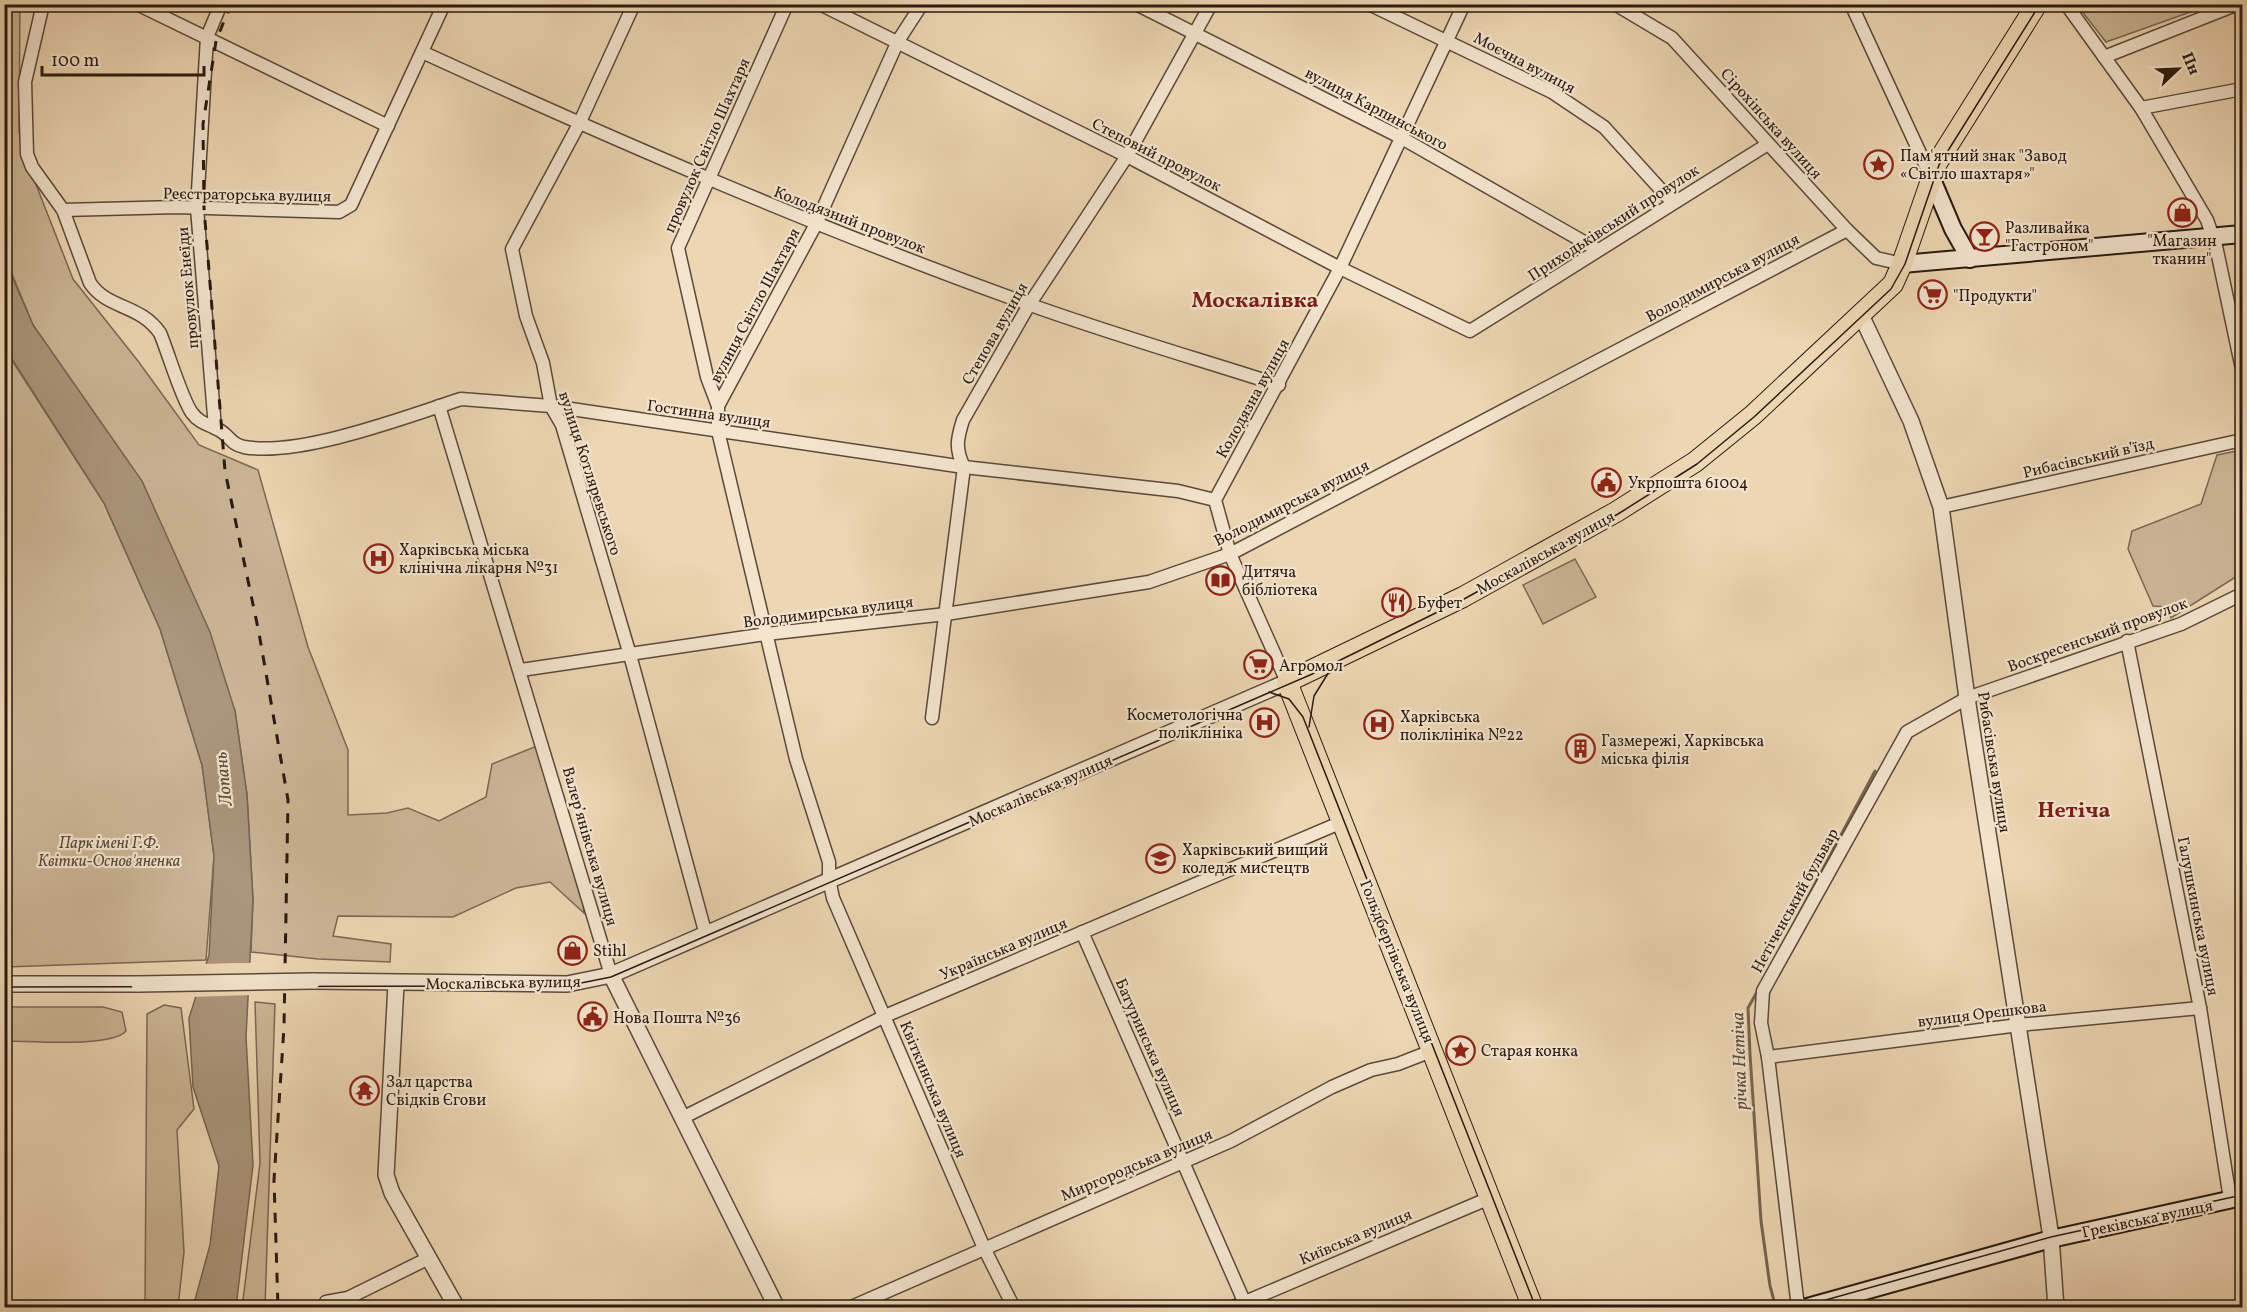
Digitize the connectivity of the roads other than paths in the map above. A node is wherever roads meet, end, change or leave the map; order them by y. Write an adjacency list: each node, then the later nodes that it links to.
1 (43, 4): 35 (street, Гостинна вулиця)
2 (137, 4): 19 (street)
3 (221, 4): 19 (street, провулок Енеїди)
4 (444, 4): 22 (street, Реєстраторська вулиця)
5 (634, 4): 26 (street, вулиця Котляревського)
6 (787, 4): 32 (street, провулок Світло Шахтаря)
7 (820, 4): 21 (street, Степовий провулок)
8 (922, 4): 21 (street, вулиця Світло Шахтаря)
9 (1136, 4): 18 (street, вулиця Карпинського)
10 (1211, 4): 18 (street, Степова вулиця)
11 (1369, 4): 20 (street, Моєчна вулиця)
12 (1464, 4): 20 (street, Колодязна вулиця)
13 (1615, 4): 29 (street, Сірохінська вулиця)
14 (1851, 4): 31 (street)
15 (2037, 4): 31 (main road, Москалівська вулиця)
16 (2066, 4): 23 (street)
17 (2238, 4): 23 (street)
18 (1195, 34): 28 (street, вулиця Карпинського); 30 (street, Степова вулиця)
19 (207, 37): 27 (street); 34 (street, провулок Енеїди)
20 (1445, 39): 28 (street, Колодязна вулиця); 33 (street, Моєчна вулиця)
21 (898, 41): 30 (street, Степовий провулок); 36 (street, вулиця Світло Шахтаря)
22 (422, 52): 26 (street, Колодязний провулок); 27 (street, Реєстраторська вулиця)
23 (2104, 57): 25 (street)
24 (2242, 89): 25 (street)
25 (2140, 108): 39 (street)
26 (579, 124): 32 (street, Колодязний провулок); 50 (street, вулиця Котляревського)
27 (388, 126): 34 (street, Реєстраторська вулиця)
28 (1400, 137): 40 (street, вулиця Карпинського); 43 (street, Колодязна вулиця)
29 (1768, 144): 33 (street, Приходьківський провулок); 37 (street, Сірохінська вулиця)
30 (1126, 156): 43 (street, Степовий провулок); 44 (street, Степова вулиця)
31 (1931, 177): 41 (main road); 42 (main road, Москалівська вулиця)
32 (709, 181): 36 (street, Колодязний провулок); 51 (street, провулок Світло Шахтаря)
33 (1672, 202): 40 (street, Приходьківський провулок)
34 (197, 208): 35 (street, Реєстраторська вулиця); 52 (street, провулок Енеїди)
35 (63, 210): 52 (street, Гостинна вулиця)
36 (816, 224): 44 (street, Колодязний провулок); 51 (street, вулиця Світло Шахтаря)
37 (1847, 230): 42 (street, Сірохінська вулиця); 58 (street, Володимирська вулиця)
38 (2242, 234): 39 (main road)
39 (2214, 236): 41 (main road); 47 (street)
40 (1599, 250): 46 (street, Приходьківський провулок)
41 (1970, 259): 42 (main road)
42 (1902, 264): 45 (main road, Москалівська вулиця)
43 (1340, 268): 46 (street, Степовий провулок); 48 (street, Колодязна вулиця)
44 (1029, 305): 48 (street, Колодязний провулок); 55 (street, Степова вулиця)
45 (1861, 315): 57 (street, Рибасівська вулиця); 65 (main road, Москалівська вулиця)
46 (1477, 329)
47 (2242, 369)
48 (1279, 385): 56 (street, Колодязна вулиця)
49 (439, 406): 50 (street, Гостинна вулиця); 52 (street, Гостинна вулиця); 64 (street, Валер’янівська вулиця)
50 (551, 406): 53 (street, Гостинна вулиця); 63 (street, вулиця Котляревського)
51 (718, 406): 53 (street, вулиця Світло Шахтаря)
52 (213, 428)
53 (718, 431): 55 (street, Гостинна вулиця); 61 (street, вулиця Світло Шахтаря)
54 (2242, 440): 57 (street, Рибасівський в’їзд)
55 (964, 467): 56 (street, Гостинна вулиця); 60 (street, Степова вулиця)
56 (1215, 500): 58 (street)
57 (1941, 507): 66 (street, Рибасівська вулиця)
58 (1230, 554): 60 (street, Володимирська вулиця); 65 (street)
59 (2240, 601): 62 (street, Воскресенський провулок)
60 (946, 614): 61 (street, Володимирська вулиця); 67 (street, Степова вулиця)
61 (766, 634): 63 (street, Володимирська вулиця); 69 (street, вулиця Світло Шахтаря)
62 (2127, 641): 66 (street, Воскресенський провулок); 75 (street, Галушкинська вулиця)
63 (630, 655): 64 (street, Володимирська вулиця); 71 (street, вулиця Котляревського)
64 (521, 670): 72 (street, Валер’янівська вулиця)
65 (1287, 682): 68 (main road, Гольдбергівська вулиця); 69 (street, Москалівська вулиця)
66 (1967, 698): 77 (street, Рибасівська вулиця); 79 (street, Нетіченський бульвар)
67 (932, 718)
68 (1342, 822): 70 (street, Українська вулиця); 78 (main road, Гольдбергівська вулиця)
69 (829, 882): 71 (street, Москалівська вулиця); 76 (street, Квіткинська вулиця)
70 (1082, 932): 76 (street, Українська вулиця); 81 (street, Батуринська вулиця)
71 (706, 935): 72 (street, Москалівська вулиця)
72 (611, 975): 74 (street, Москалівська вулиця); 80 (street, Валер’янівська вулиця)
73 (4, 984): 74 (street, Москалівська вулиця, bridge)
74 (396, 984): 86 (street)
75 (2200, 1008): 77 (street, вулиця Орєшкова); 83 (street, Галушкинська вулиця)
76 (885, 1016): 80 (street, Українська вулиця); 85 (street, Квіткинська вулиця)
77 (2019, 1025): 79 (street, вулиця Орєшкова); 84 (street, Рибасівська вулиця)
78 (1434, 1050): 81 (street, Миргородська вулиця); 82 (main road, Гольдбергівська вулиця)
79 (1768, 1057): 95 (street, Нетіченський бульвар)
80 (684, 1117): 90 (street, Валер’янівська вулиця)
81 (1182, 1160): 85 (street, Миргородська вулиця); 87 (street, Батуринська вулиця)
82 (1492, 1197): 87 (street, Київська вулиця); 94 (main road, Гольдбергівська вулиця)
83 (2236, 1198): 84 (main road, Греківська вулиця)
84 (2050, 1233): 95 (main road, Греківська вулиця); 96 (street)
85 (984, 1248): 91 (street, Миргородська вулиця); 92 (street, Квіткинська вулиця)
86 (429, 1258): 88 (street); 89 (street)
87 (1246, 1304): 93 (street, Київська вулиця)
88 (326, 1305)
89 (457, 1308)
90 (777, 1308)
91 (849, 1308)
92 (1014, 1308)
93 (1231, 1308)
94 (1533, 1308)
95 (1802, 1308)
96 (2056, 1308)

